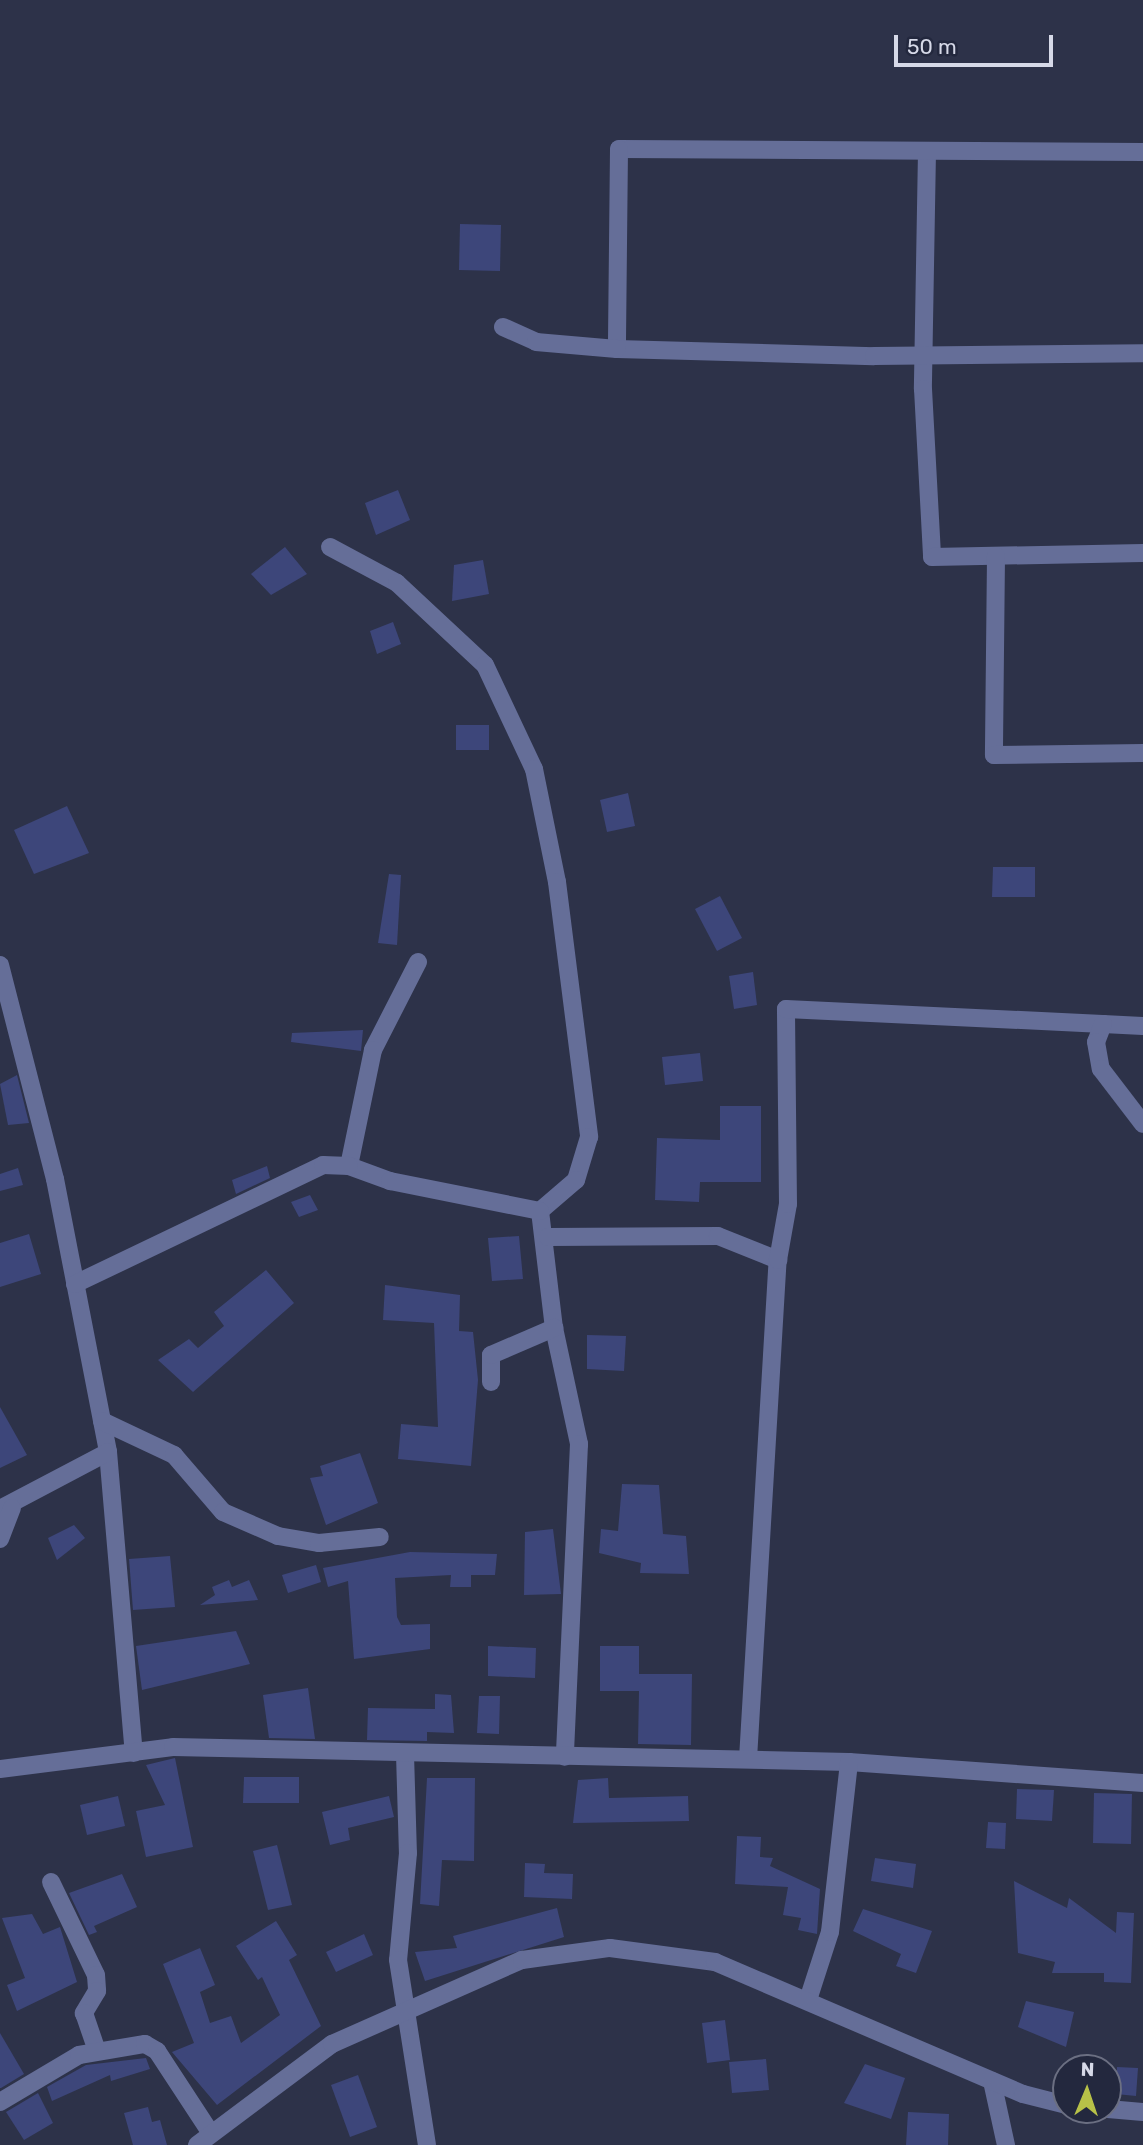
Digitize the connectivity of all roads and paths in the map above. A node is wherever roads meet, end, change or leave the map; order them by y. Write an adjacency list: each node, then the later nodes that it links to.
1 (927, 151): 2 (street); 4 (street); 6 (street)
2 (1143, 152)
3 (503, 327): 4 (street)
4 (617, 349): 6 (street)
5 (1143, 352): 6 (street)
6 (924, 355): 9 (street)
7 (330, 547): 17 (street)
8 (1143, 553): 9 (street)
9 (996, 556): 10 (street)
10 (1143, 752)
11 (418, 962): 16 (street)
12 (0, 965): 20 (street)
13 (1103, 1024): 14 (street); 15 (street); 19 (street)
14 (1143, 1026)
15 (1143, 1124)
16 (349, 1166): 17 (street); 20 (street)
17 (540, 1211): 18 (street)
18 (548, 1237): 19 (street); 21 (street)
19 (778, 1261): 31 (street)
20 (75, 1284): 23 (street)
21 (554, 1328): 22 (street); 30 (street)
22 (491, 1382)
23 (102, 1422): 24 (street); 26 (street)
24 (108, 1452): 25 (street); 28 (street)
25 (6, 1509): 27 (street)
26 (380, 1537)
27 (0, 1539)
28 (134, 1753): 29 (street); 33 (street)
29 (405, 1754): 30 (street); 37 (street)
30 (565, 1757): 31 (street)
31 (748, 1759): 32 (street)
32 (849, 1762): 34 (street); 36 (street)
33 (0, 1769)
34 (1143, 1783)
35 (51, 1882): 38 (street)
36 (808, 2000): 37 (street); 39 (street)
37 (407, 2010): 44 (street); 46 (street)
38 (97, 2051): 41 (street); 44 (street)
39 (992, 2081): 40 (street); 47 (street)
40 (1052, 2100)
41 (0, 2102)
42 (1122, 2110): 43 (street)
43 (1143, 2112)
44 (210, 2132): 45 (street)
45 (197, 2145)
46 (427, 2145)
47 (1006, 2145)

